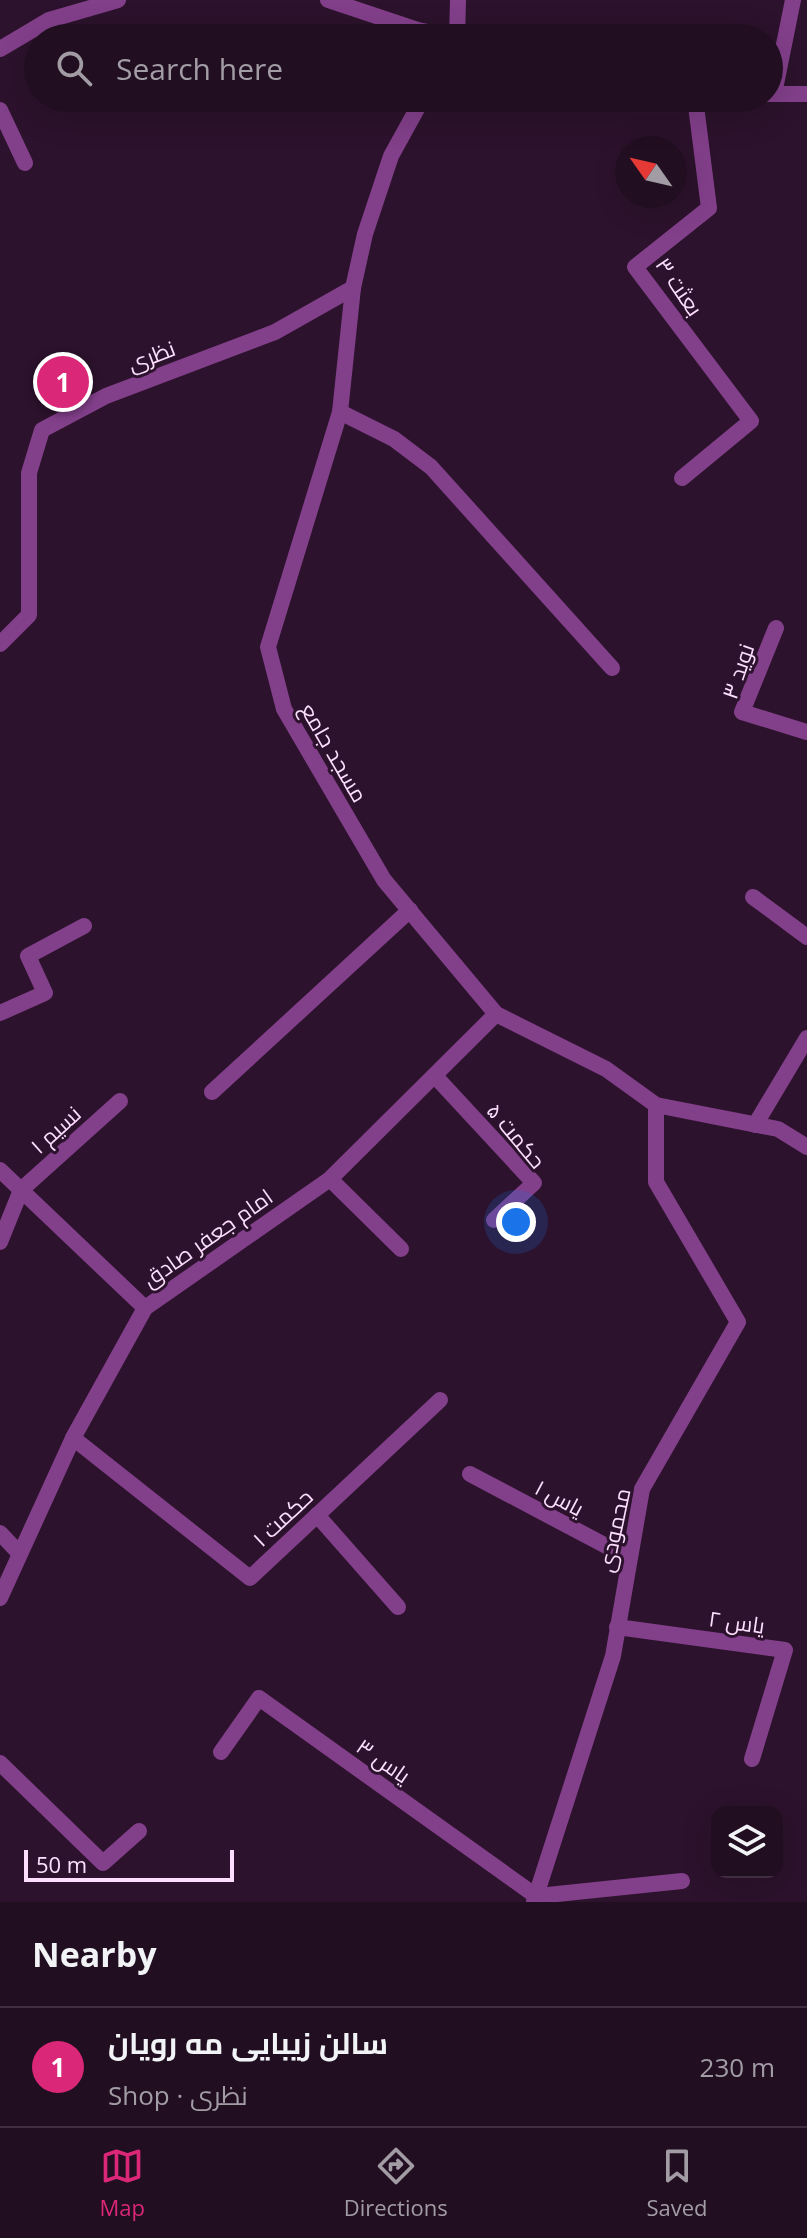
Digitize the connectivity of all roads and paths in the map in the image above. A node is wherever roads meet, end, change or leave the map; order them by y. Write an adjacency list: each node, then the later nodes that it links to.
1 (118, 0): 5 (street)
2 (328, 0): 6 (street)
3 (458, 0): 7 (street)
4 (793, 0): 9 (street)
5 (42, 24)
6 (400, 24)
7 (457, 24)
8 (24, 35): 10 (street)
9 (783, 45)
10 (0, 49)
11 (783, 94): 12 (street)
12 (807, 94)
13 (0, 110): 16 (street)
14 (415, 112): 17 (street, مسجد جامع)
15 (697, 112): 19 (street, بعثت ۳)
16 (25, 163)
17 (353, 288): 18 (street, مسجد جامع); 21 (street, نظری)
18 (340, 412): 22 (street); 25 (street, مسجد جامع)
19 (682, 478)
20 (776, 628): 23 (street, نوید ۳)
21 (0, 644)
22 (612, 668)
23 (807, 732)
24 (753, 897): 27 (street)
25 (410, 910): 29 (street, مسجد جامع); 32 (street)
26 (84, 926): 28 (street)
27 (807, 937)
28 (0, 1013)
29 (496, 1014): 31 (street, امام جعفر صادق); 34 (street, مسجد جامع)
30 (807, 1038): 35 (street)
31 (435, 1076): 38 (street, امام جعفر صادق); 40 (street, حکمت ۵)
32 (212, 1092)
33 (120, 1101): 39 (street, نسیم ۱)
34 (656, 1105): 35 (street, مسجد جامع); 50 (street, محمودی)
35 (755, 1125): 36 (street, مسجد جامع)
36 (807, 1147)
37 (0, 1170): 39 (street)
38 (330, 1179): 42 (street); 43 (street, امام جعفر صادق)
39 (21, 1190): 41 (street); 43 (street)
40 (494, 1220)
41 (0, 1242)
42 (401, 1249)
43 (145, 1308): 45 (street, امام جعفر صادق)
44 (440, 1400): 47 (street, حکمت ۱)
45 (73, 1438): 47 (street, حکمت ۱); 49 (street, امام جعفر صادق)
46 (470, 1474): 50 (street, یاس ۱)
47 (317, 1515): 52 (street)
48 (0, 1533): 49 (street)
49 (19, 1553): 51 (street, امام جعفر صادق)
50 (629, 1558): 53 (street, محمودی)
51 (0, 1598)
52 (398, 1607)
53 (617, 1627): 55 (street, یاس ۲); 59 (street, محمودی)
54 (221, 1752): 59 (street, یاس ۳)
55 (752, 1759)
56 (1, 1765): 57 (street)
57 (139, 1831)
58 (682, 1881): 59 (street)
59 (539, 1900)

